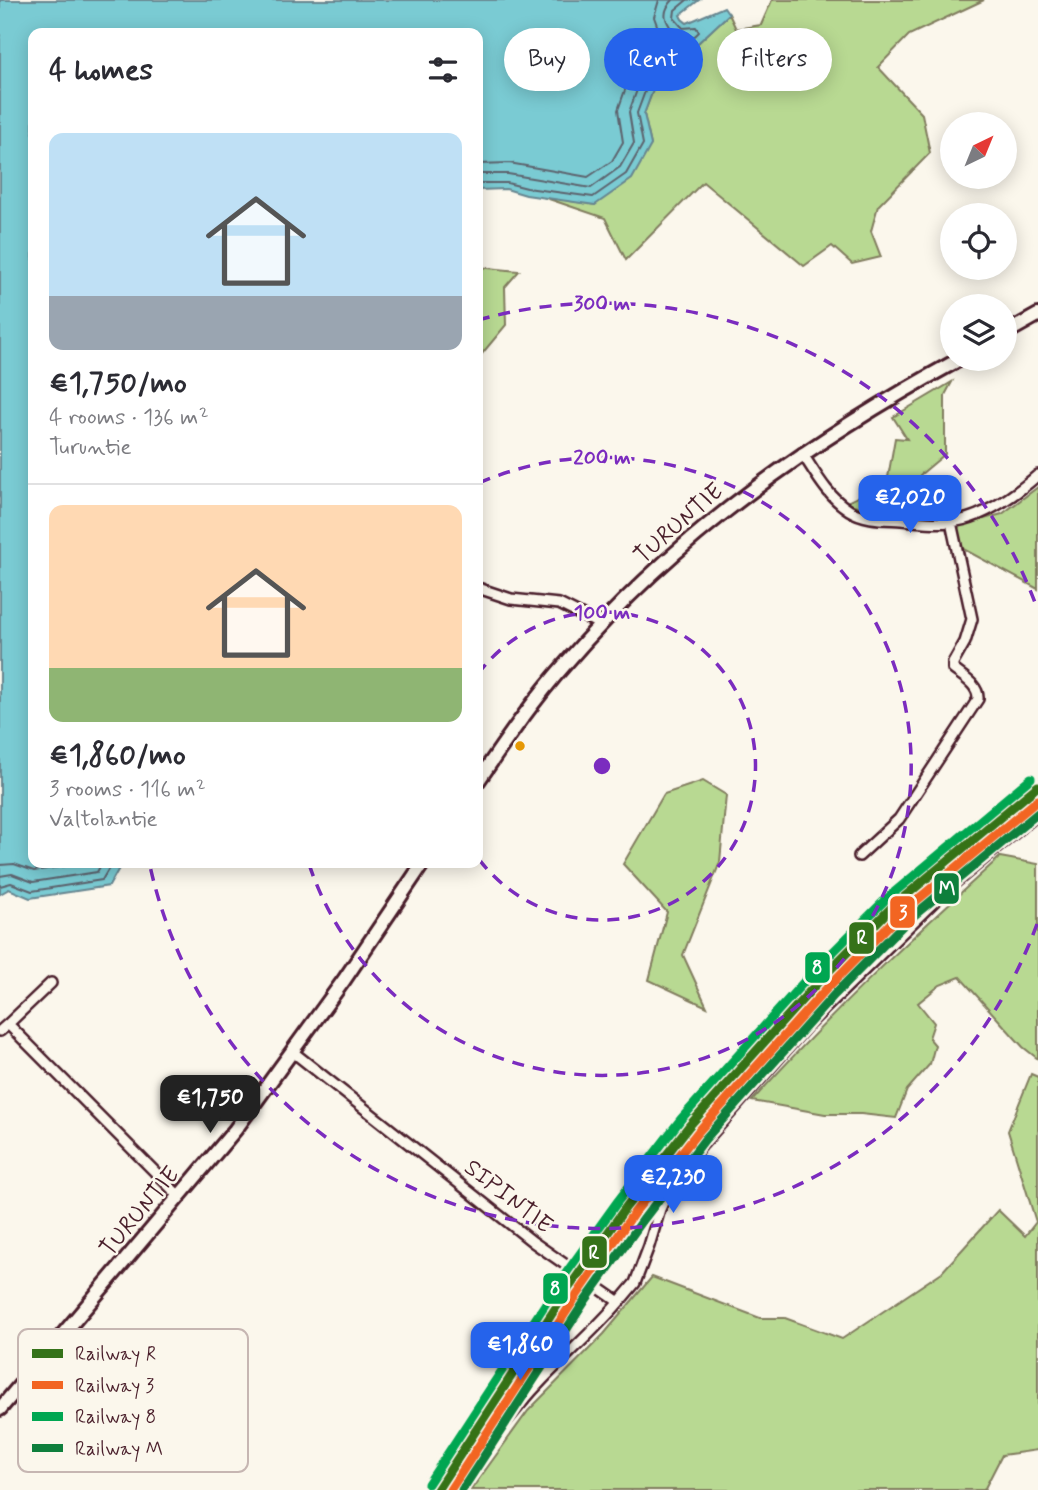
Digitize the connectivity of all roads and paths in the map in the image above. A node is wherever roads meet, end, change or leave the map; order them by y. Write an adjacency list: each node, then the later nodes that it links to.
1 (1036, 317): 2 (main road)
2 (1017, 327)
3 (940, 371): 4 (main road, TURUNTIE)
4 (802, 453): 6 (street); 8 (main road, TURUNTIE)
5 (1038, 475): 6 (street)
6 (951, 522): 11 (street)
7 (483, 590): 8 (street)
8 (601, 625): 9 (main road, TURUNTIE)
9 (483, 773)
10 (1038, 814): 18 (street)
11 (859, 856)
12 (420, 868): 16 (main road, TURUNTIE)
13 (51, 982): 14 (street)
14 (8, 1024): 15 (street); 17 (street)
15 (0, 1031)
16 (293, 1052): 17 (main road, TURUNTIE); 18 (street, SIPINTIE)
17 (180, 1197): 19 (main road, TURUNTIE)
18 (619, 1302): 22 (street)
19 (68, 1329)
20 (18, 1388): 21 (main road, TURUNTIE)
21 (0, 1409)
22 (457, 1490)

